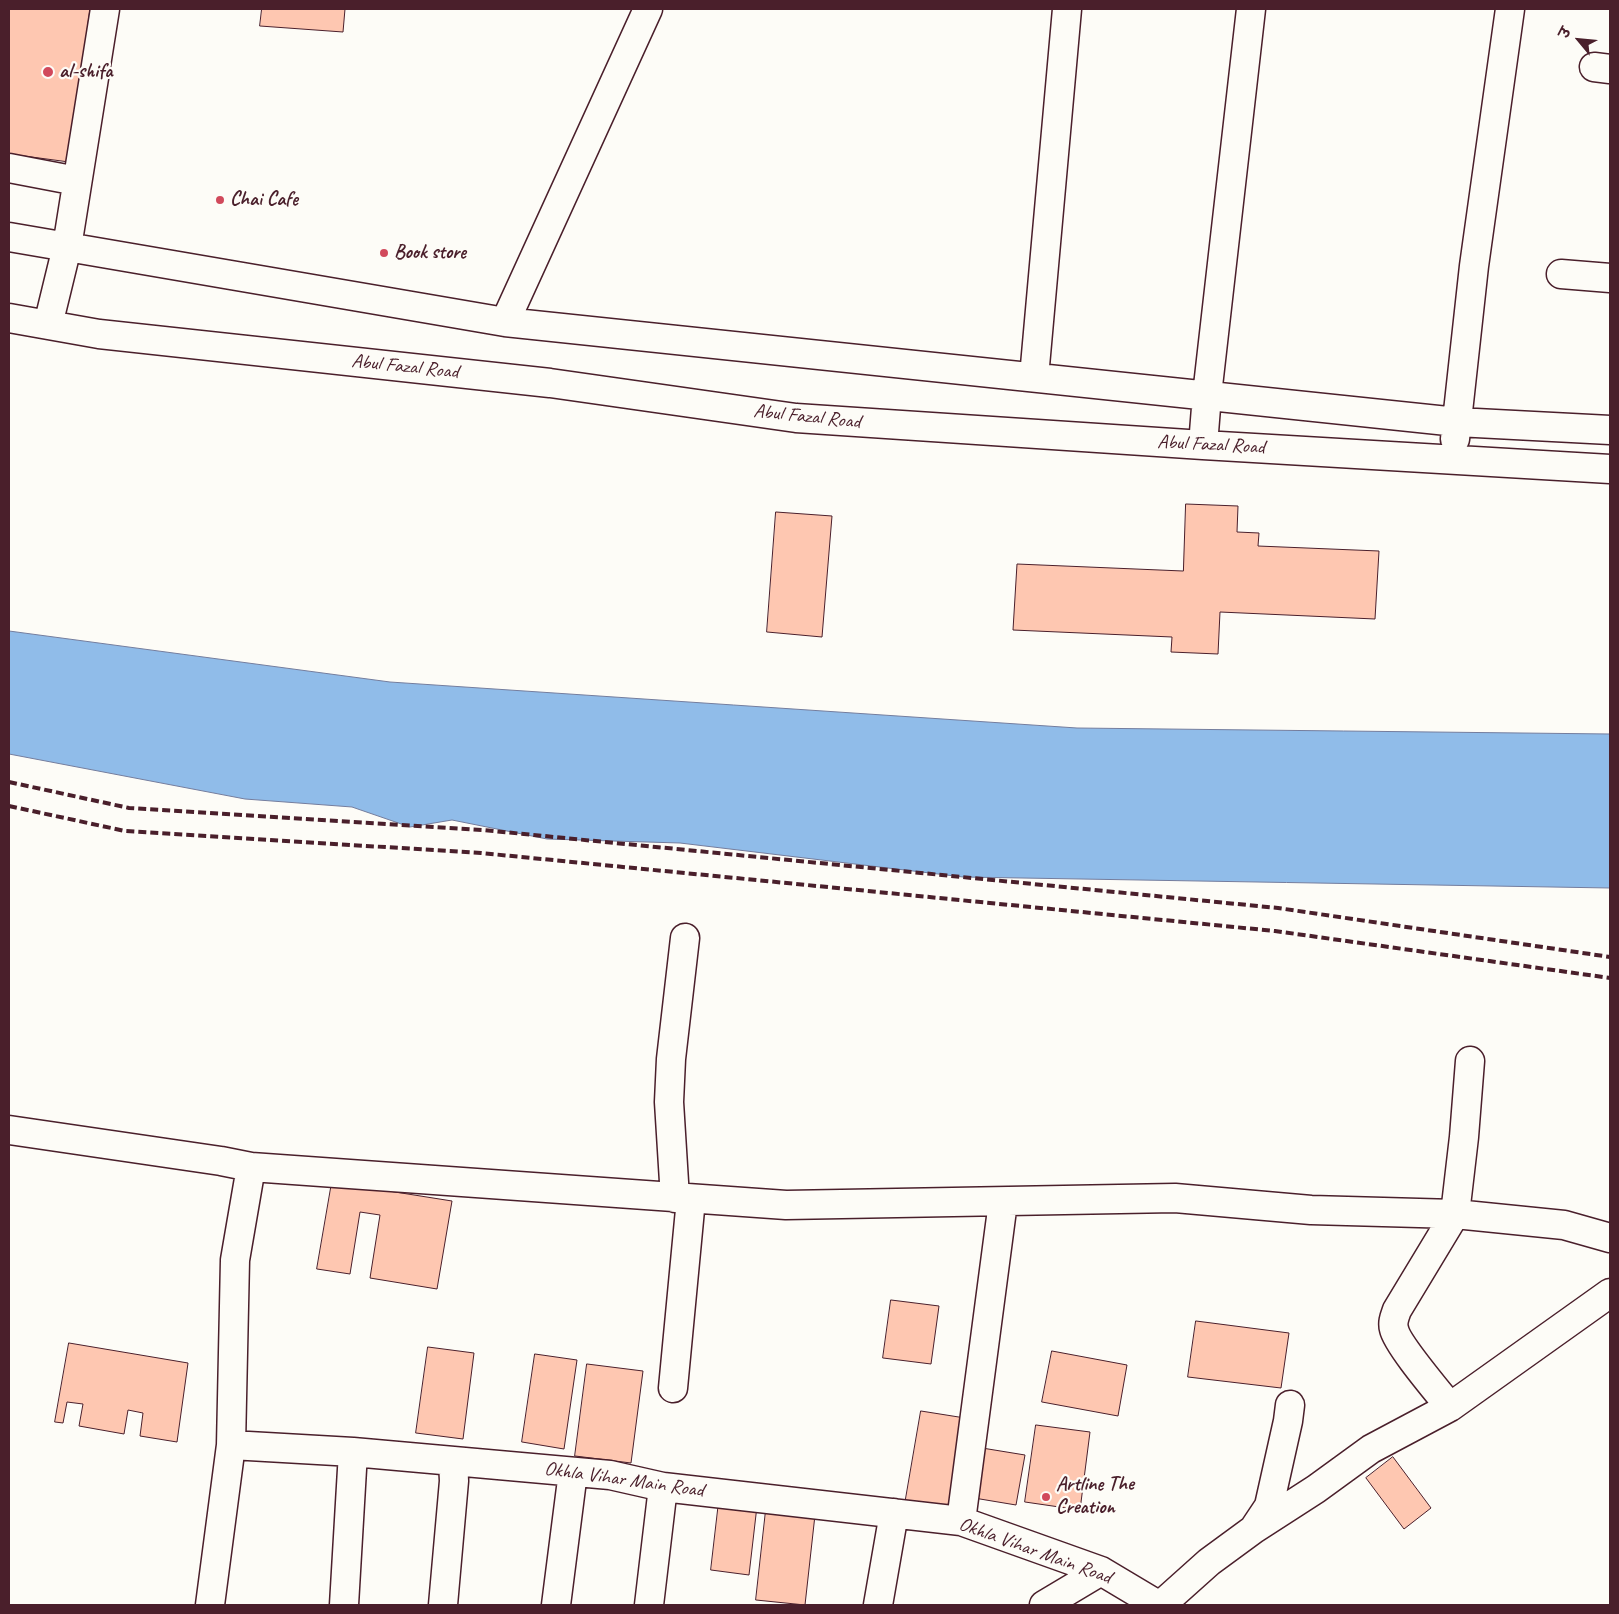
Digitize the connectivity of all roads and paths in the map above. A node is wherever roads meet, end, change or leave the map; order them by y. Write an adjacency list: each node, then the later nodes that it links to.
1 (105, 9): 7 (street)
2 (648, 9): 13 (street)
3 (1067, 9): 15 (street)
4 (1251, 9): 16 (street)
5 (1510, 9): 17 (street)
6 (9, 168): 7 (street)
7 (77, 181): 9 (street)
8 (9, 237): 9 (street)
9 (66, 247): 13 (street); 14 (street)
10 (1561, 274): 11 (street)
11 (1610, 278)
12 (9, 318): 14 (street, Abul Fazal Road)
13 (505, 322): 15 (street)
14 (48, 325): 19 (street, Abul Fazal Road)
15 (1034, 377): 16 (street)
16 (1207, 395): 17 (street); 19 (street)
17 (1458, 422): 18 (street); 20 (street)
18 (1610, 430)
19 (1203, 446): 20 (street, Abul Fazal Road)
20 (1451, 461): 21 (street, Abul Fazal Road)
21 (1610, 469)
22 (685, 938): 26 (street)
23 (1470, 1061): 28 (street)
24 (9, 1130): 25 (street)
25 (250, 1167): 26 (street); 34 (street)
26 (683, 1199): 27 (street); 31 (street)
27 (1003, 1202): 28 (street); 40 (street)
28 (1455, 1214): 29 (street); 33 (street)
29 (1610, 1238)
30 (1610, 1293): 33 (street)
31 (673, 1388)
32 (1290, 1405): 41 (street)
33 (1450, 1407): 41 (street)
34 (231, 1445): 35 (street, Okhla Vihar Main Road); 43 (street)
35 (353, 1452): 36 (street, Okhla Vihar Main Road); 44 (street)
36 (453, 1461): 37 (street, Okhla Vihar Main Road); 45 (street)
37 (573, 1472): 38 (street, Okhla Vihar Main Road); 46 (street)
38 (663, 1487): 39 (street, Okhla Vihar Main Road); 47 (street)
39 (894, 1512): 40 (street, Okhla Vihar Main Road); 48 (street)
40 (960, 1521): 42 (street, Okhla Vihar Main Road)
41 (1254, 1528): 50 (street)
42 (1101, 1571): 49 (street); 50 (street, Okhla Vihar Main Road)
43 (210, 1605)
44 (344, 1605)
45 (443, 1605)
46 (556, 1605)
47 (649, 1605)
48 (878, 1605)
49 (1044, 1605)
50 (1160, 1605)

